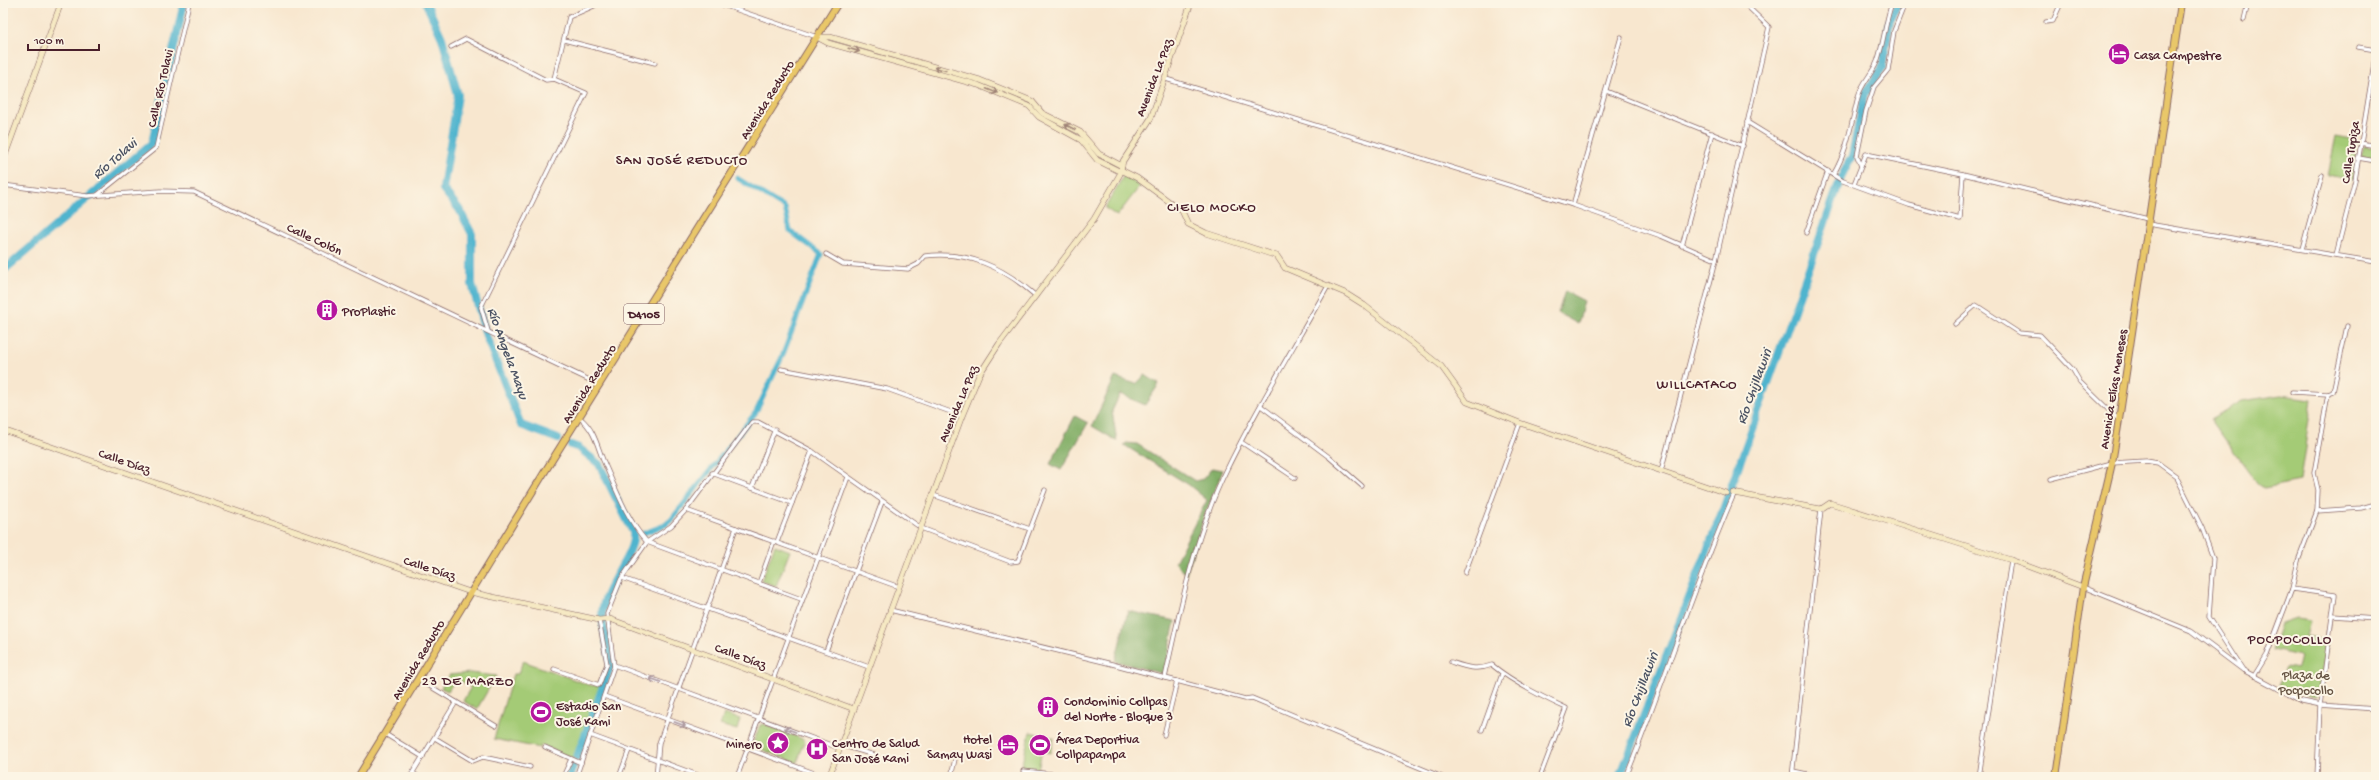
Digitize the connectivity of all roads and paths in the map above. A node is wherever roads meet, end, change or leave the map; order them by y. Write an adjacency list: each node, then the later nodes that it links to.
1 (61, 3): 31 (street)
2 (189, 3): 41 (street, Calle Río Tolavi)
3 (595, 3): 17 (street)
4 (717, 3): 15 (street)
5 (838, 3): 15 (main road, Avenida Reducto / D4105)
6 (1191, 3): 23 (street, Avenida La Paz)
7 (1744, 3): 25 (street)
8 (1892, 3): 38 (street)
9 (1905, 3): 33 (street)
10 (2061, 3): 14 (street)
11 (2181, 3): 43 (main road, Avenida Elías Meneses)
12 (2248, 3): 13 (street)
13 (2244, 20)
14 (2046, 22)
15 (817, 37): 34 (street); 57 (main road, Avenida Reducto / D4105)
16 (1621, 37): 24 (street)
17 (564, 40): 21 (street); 22 (street)
18 (451, 47): 22 (street)
19 (2358, 47): 20 (street)
20 (2376, 50): 27 (street, Calle Tupiza)
21 (655, 63)
22 (554, 79): 55 (street)
23 (1166, 79): 34 (street, Avenida La Paz); 42 (street)
24 (1606, 91): 26 (street); 42 (street)
25 (1747, 122): 28 (street); 35 (street)
26 (1712, 133): 28 (street); 45 (street)
27 (2360, 143): 29 (street); 30 (street, Calle Tupiza)
28 (1743, 146): 49 (street)
29 (2376, 146)
30 (2358, 158): 32 (street); 48 (street, Calle Tupiza)
31 (3, 161)
32 (2376, 161)
33 (1861, 166): 36 (street); 39 (street)
34 (1121, 170): 51 (street); 52 (street, Avenida La Paz)
35 (1828, 171): 38 (street); 44 (street)
36 (1963, 174): 39 (street); 43 (street)
37 (2322, 175): 46 (street)
38 (1835, 176): 39 (street)
39 (1854, 184)
40 (3, 185): 41 (street, Calle Colón)
41 (95, 196): 55 (street, Calle Colón)
42 (1573, 205): 45 (street)
43 (2148, 221): 46 (street); 63 (main road, Avenida Elías Meneses)
44 (1806, 233)
45 (1682, 246): 49 (street)
46 (2302, 249): 48 (street)
47 (826, 254): 52 (street)
48 (2336, 255): 50 (street)
49 (1716, 260): 70 (street)
50 (2376, 262)
51 (1328, 286): 60 (street); 64 (street)
52 (1036, 296): 61 (street, Avenida La Paz)
53 (1954, 324): 63 (street)
54 (2347, 326): 59 (street)
55 (488, 331): 57 (street, Calle Colón)
56 (781, 369): 61 (street)
57 (600, 384): 62 (main road, Avenida Reducto / D4105)
58 (2292, 392): 59 (street)
59 (2328, 394): 86 (street)
60 (1261, 406): 67 (street); 75 (street)
61 (962, 416): 80 (street, Avenida La Paz)
62 (580, 418): 91 (street); 102 (main road, Avenida Reducto / D4105)
63 (2119, 420): 69 (main road, Avenida Elías Meneses)
64 (1520, 423): 70 (street); 96 (street)
65 (775, 429): 68 (street); 71 (street); 76 (street)
66 (3, 430): 102 (street, Calle Díaz)
67 (1241, 442): 73 (street); 120 (street)
68 (812, 451): 72 (street); 82 (street)
69 (2112, 463): 74 (street); 100 (main road, Avenida Elías Meneses); 117 (street)
70 (1661, 471): 78 (street)
71 (712, 473): 76 (street); 85 (street)
72 (848, 477): 81 (street); 92 (street)
73 (1295, 478)
74 (2051, 479)
75 (1362, 486)
76 (752, 488): 82 (street)
77 (1045, 490): 89 (street)
78 (1726, 493): 79 (street)
79 (1734, 493): 84 (street); 168 (street)
80 (933, 495): 88 (street, Avenida La Paz); 89 (street)
81 (882, 502): 88 (street); 95 (street)
82 (792, 503): 90 (street)
83 (2376, 504): 86 (street)
84 (1820, 509): 93 (street); 150 (street)
85 (686, 510): 87 (street); 91 (street)
86 (2317, 511): 101 (street)
87 (736, 528): 90 (street); 94 (street)
88 (921, 528): 89 (street); 99 (street, Avenida La Paz)
89 (1030, 529)
90 (775, 541): 92 (street); 98 (street)
91 (647, 542): 94 (street); 97 (street)
92 (817, 557): 95 (street); 103 (street)
93 (2011, 560): 100 (street); 171 (street)
94 (722, 569): 98 (street); 104 (street)
95 (856, 572): 99 (street); 112 (street)
96 (1464, 573)
97 (622, 578): 104 (street); 109 (street)
98 (759, 583): 103 (street)
99 (898, 587): 105 (street, Avenida La Paz)
100 (2083, 587): 117 (street); 172 (main road, Avenida Elías Meneses)
101 (2292, 589): 106 (street); 119 (street)
102 (470, 592): 108 (street, Calle Díaz); 121 (main road, Avenida Reducto / D4105)
103 (801, 599): 110 (street)
104 (707, 609): 110 (street); 111 (street)
105 (890, 610): 115 (street, Avenida La Paz); 120 (street)
106 (2333, 616): 107 (street); 127 (street)
107 (2376, 619)
108 (599, 620): 109 (street, Calle Díaz); 116 (street)
109 (607, 620): 111 (street, Calle Díaz); 114 (street)
110 (788, 638): 112 (street); 122 (street)
111 (692, 649): 122 (street, Calle Díaz); 124 (street)
112 (826, 651): 115 (street)
113 (1450, 662): 118 (street)
114 (614, 665): 124 (street, one-way to 114); 125 (street)
115 (869, 667): 129 (street, Avenida La Paz)
116 (554, 669)
117 (2243, 670): 119 (street)
118 (1502, 674): 133 (street); 167 (street)
119 (2254, 676): 127 (street)
120 (1165, 678): 123 (street)
121 (418, 679): 126 (street); 134 (main road, Avenida Reducto / D4105)
122 (773, 679): 129 (street, Calle Díaz); 131 (street)
123 (1177, 681): 136 (street); 166 (street)
124 (678, 689): 130 (street); 131 (street)
125 (604, 696): 130 (street); 135 (street)
126 (456, 702): 132 (street); 137 (street)
127 (2320, 705): 128 (street); 173 (street)
128 (2376, 708)
129 (854, 709): 138 (street, Avenida La Paz)
130 (667, 719): 140 (street, one-way to 140); 146 (street)
131 (759, 719): 138 (street, one-way to 131); 140 (street)
132 (496, 726)
133 (1482, 730)
134 (385, 734): 143 (street); 155 (main road, Avenida Reducto / D4105)
135 (590, 735): 141 (street); 147 (street)
136 (1164, 735)
137 (435, 738): 143 (street); 148 (street)
138 (840, 747): 142 (street); 164 (street, Avenida La Paz)
139 (545, 748): 145 (street)
140 (748, 749): 162 (street); 163 (street)
141 (629, 750): 146 (street); 159 (street)
142 (874, 755)
143 (423, 757): 151 (street)
144 (956, 759): 165 (street)
145 (571, 760): 147 (street); 157 (street)
146 (658, 760): 153 (street); 160 (street)
147 (581, 763): 158 (street)
148 (530, 767)
149 (1023, 771): 152 (street)
150 (1793, 771): 169 (street); 170 (street)
151 (412, 775): 156 (street)
152 (1049, 775): 154 (street)
153 (698, 776): 161 (street)
154 (1072, 776)
155 (358, 777)
156 (419, 777)
157 (564, 777)
158 (576, 777)
159 (619, 777)
160 (656, 777)
161 (704, 777)
162 (737, 777)
163 (825, 777)
164 (829, 777)
165 (951, 777)
166 (1442, 777)
167 (1540, 777)
168 (1626, 777)
169 (1792, 777)
170 (1821, 777)
171 (1979, 777)
172 (2056, 777)
173 (2317, 777)

